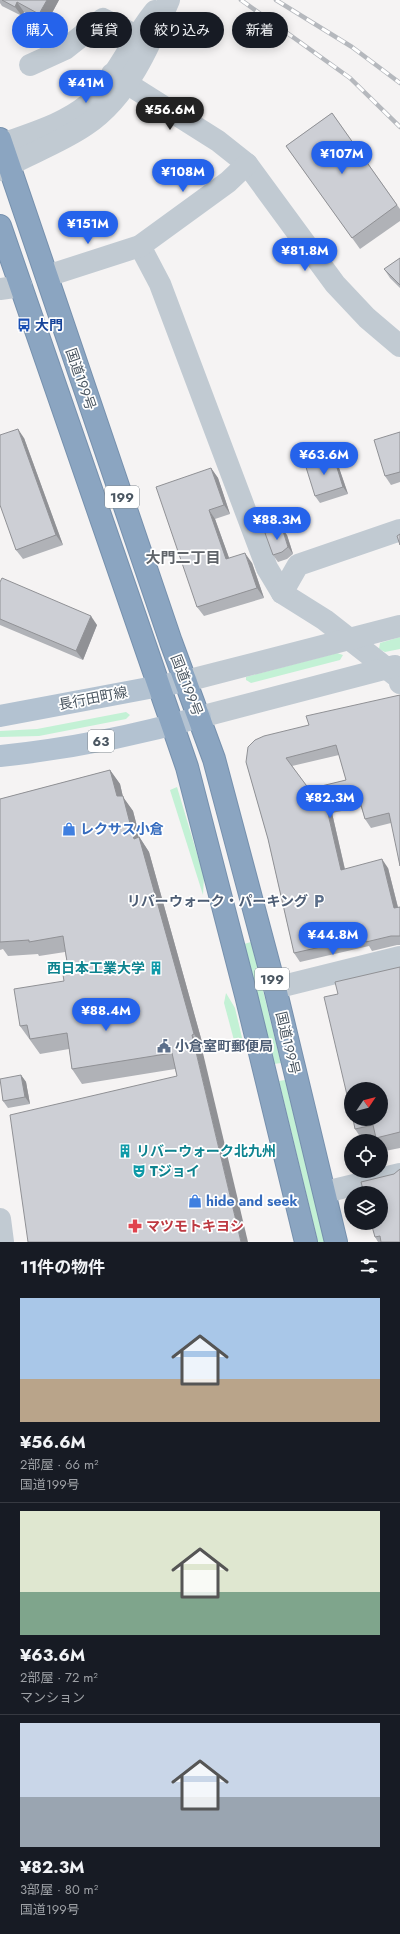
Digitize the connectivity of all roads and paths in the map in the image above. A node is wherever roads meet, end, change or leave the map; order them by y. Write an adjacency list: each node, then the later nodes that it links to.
1 (164, 0): 3 (street)
2 (169, 0): 4 (street)
3 (158, 12)
4 (161, 12)
5 (140, 37): 7 (street)
6 (140, 45): 8 (street)
7 (30, 65)
8 (119, 79): 9 (street); 10 (street); 11 (street)
9 (1, 143): 11 (highway, 国道199号 / 199)
10 (247, 164): 13 (street); 17 (street)
11 (4, 168): 14 (highway, 国道199号 / 199)
12 (0, 226): 15 (highway, 国道199号 / 199)
13 (140, 246): 14 (street); 19 (street)
14 (47, 276): 23 (highway, 国道199号 / 199)
15 (21, 286): 16 (street); 25 (highway, 国道199号 / 199)
16 (0, 288)
17 (400, 346)
18 (400, 530): 19 (street)
19 (282, 593): 21 (street)
20 (400, 626): 21 (street)
21 (347, 639): 22 (street); 23 (street)
22 (392, 666): 24 (street); 27 (street)
23 (186, 681): 25 (main road, 長行田町線); 27 (highway, 国道199号 / 199)
24 (400, 684)
25 (159, 687): 26 (main road, 長行田町線); 28 (highway, 国道199号 / 199)
26 (0, 716)
27 (200, 717): 28 (main road, 63); 33 (highway, 国道199号 / 199)
28 (173, 725): 29 (main road, 63); 38 (highway, 国道199号 / 199)
29 (39, 752): 30 (main road, 63); 31 (street)
30 (0, 756)
31 (0, 767)
32 (400, 957): 33 (street)
33 (275, 988): 35 (highway, 国道199号 / 199)
34 (400, 1174): 35 (street)
35 (324, 1192): 39 (highway, 国道199号 / 199)
36 (0, 1219): 37 (street)
37 (3, 1242)
38 (306, 1242)
39 (336, 1242)

